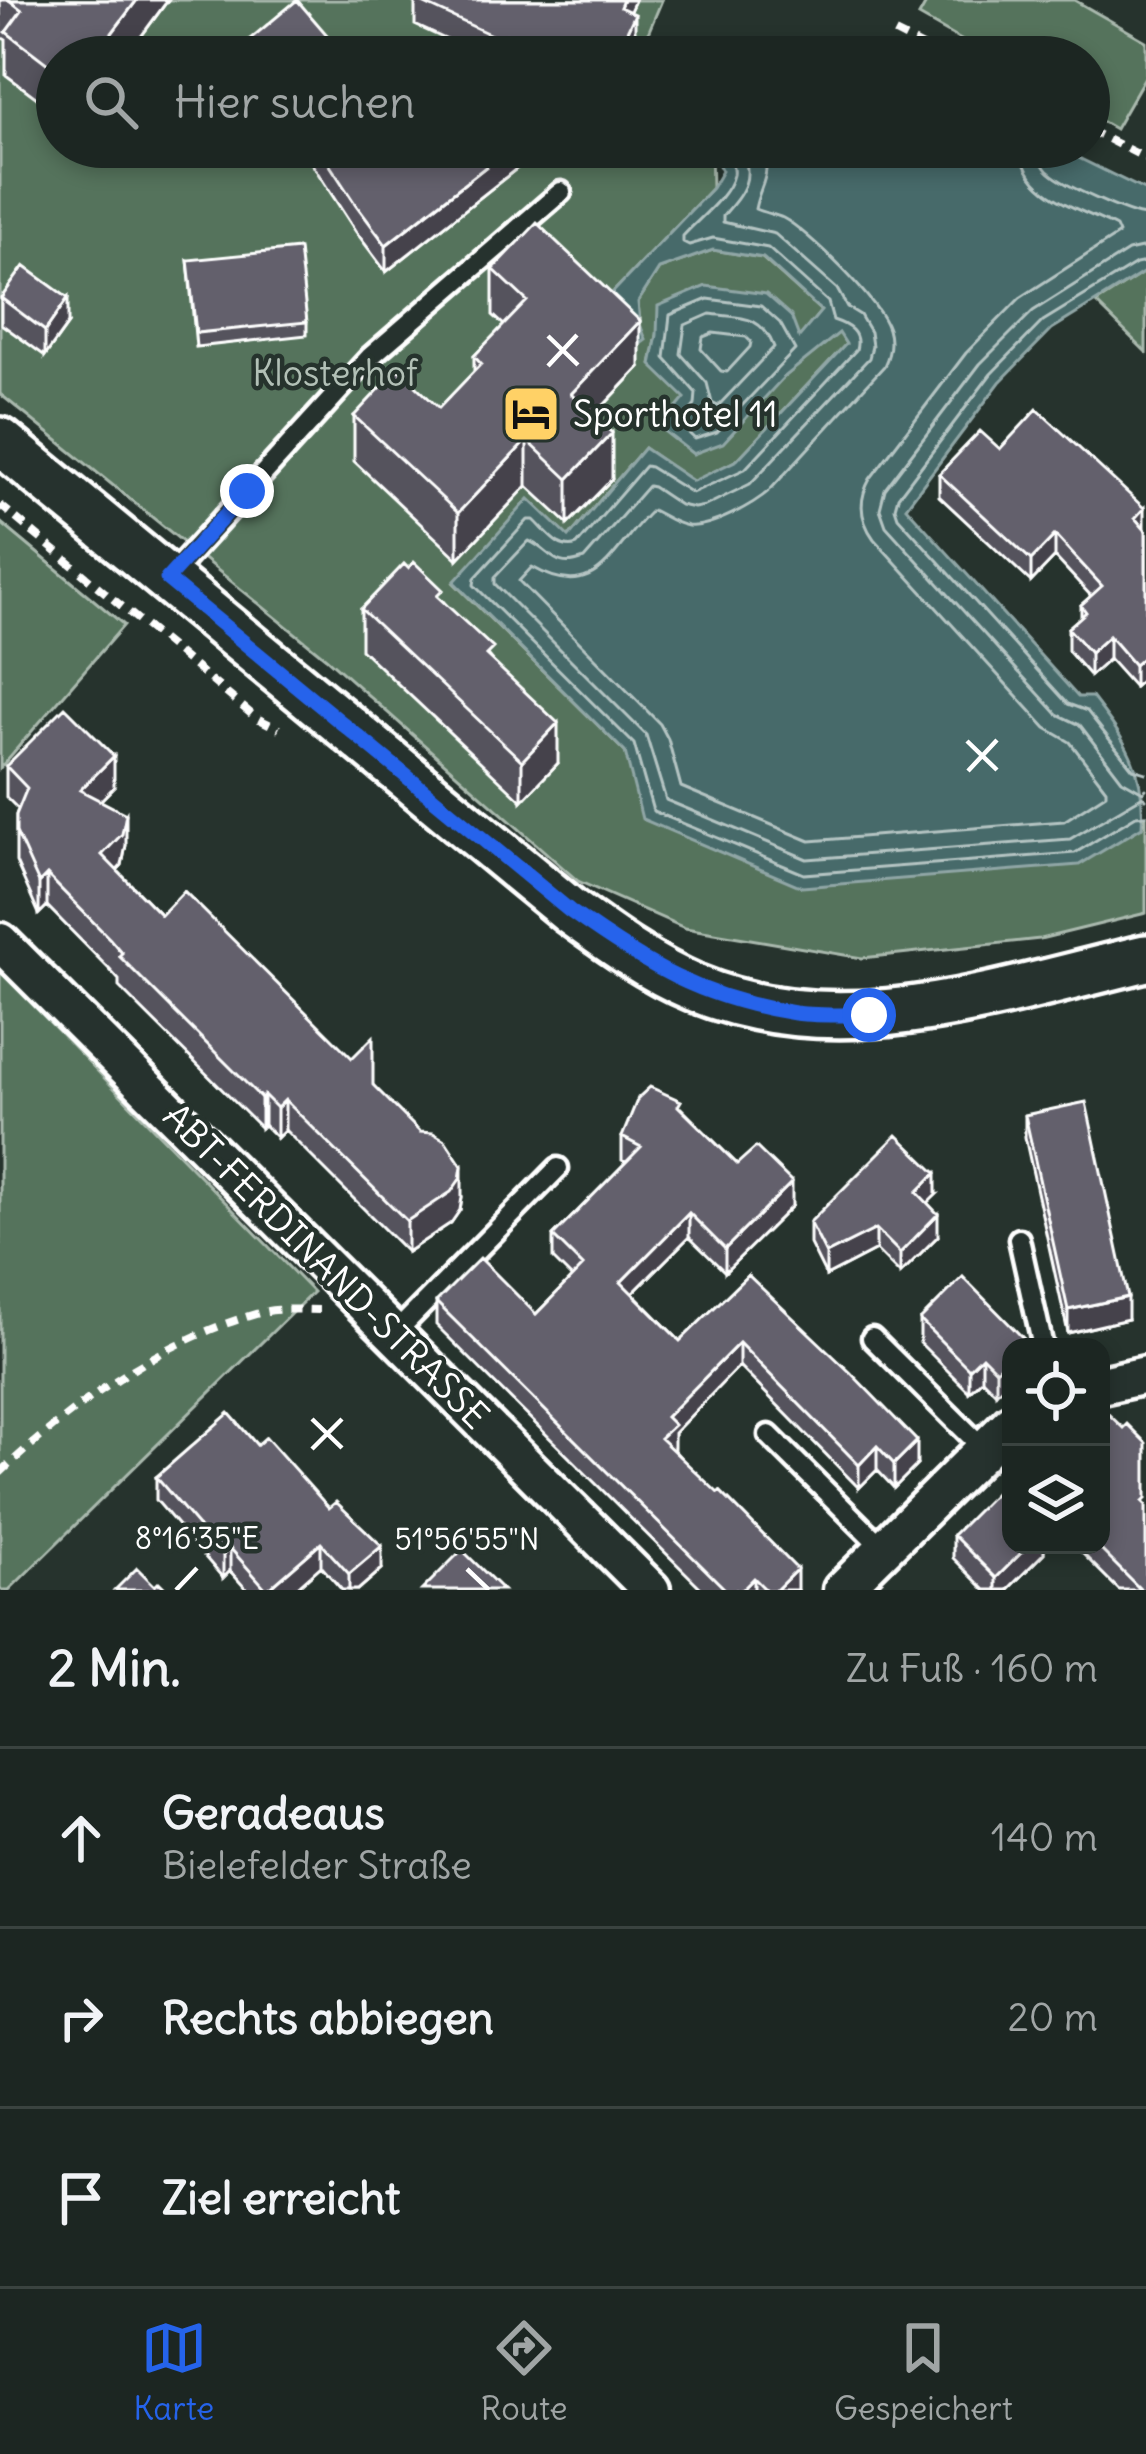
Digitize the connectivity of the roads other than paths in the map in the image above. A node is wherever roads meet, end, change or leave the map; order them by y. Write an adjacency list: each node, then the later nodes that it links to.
1 (561, 191): 3 (lane)
2 (0, 441): 3 (street)
3 (167, 579): 5 (street)
4 (0, 942): 8 (street, ABT-FERDINAND-STRASSE)
5 (1146, 958)
6 (558, 1168): 8 (lane)
7 (1019, 1239): 10 (lane)
8 (395, 1333): 17 (street, ABT-FERDINAND-STRASSE)
9 (872, 1338): 15 (lane)
10 (1041, 1338)
11 (1146, 1375): 12 (street)
12 (1110, 1383)
13 (1002, 1431): 15 (street)
14 (770, 1435): 16 (lane)
15 (983, 1448): 16 (street)
16 (883, 1548): 18 (street)
17 (651, 1590)
18 (842, 1590)

